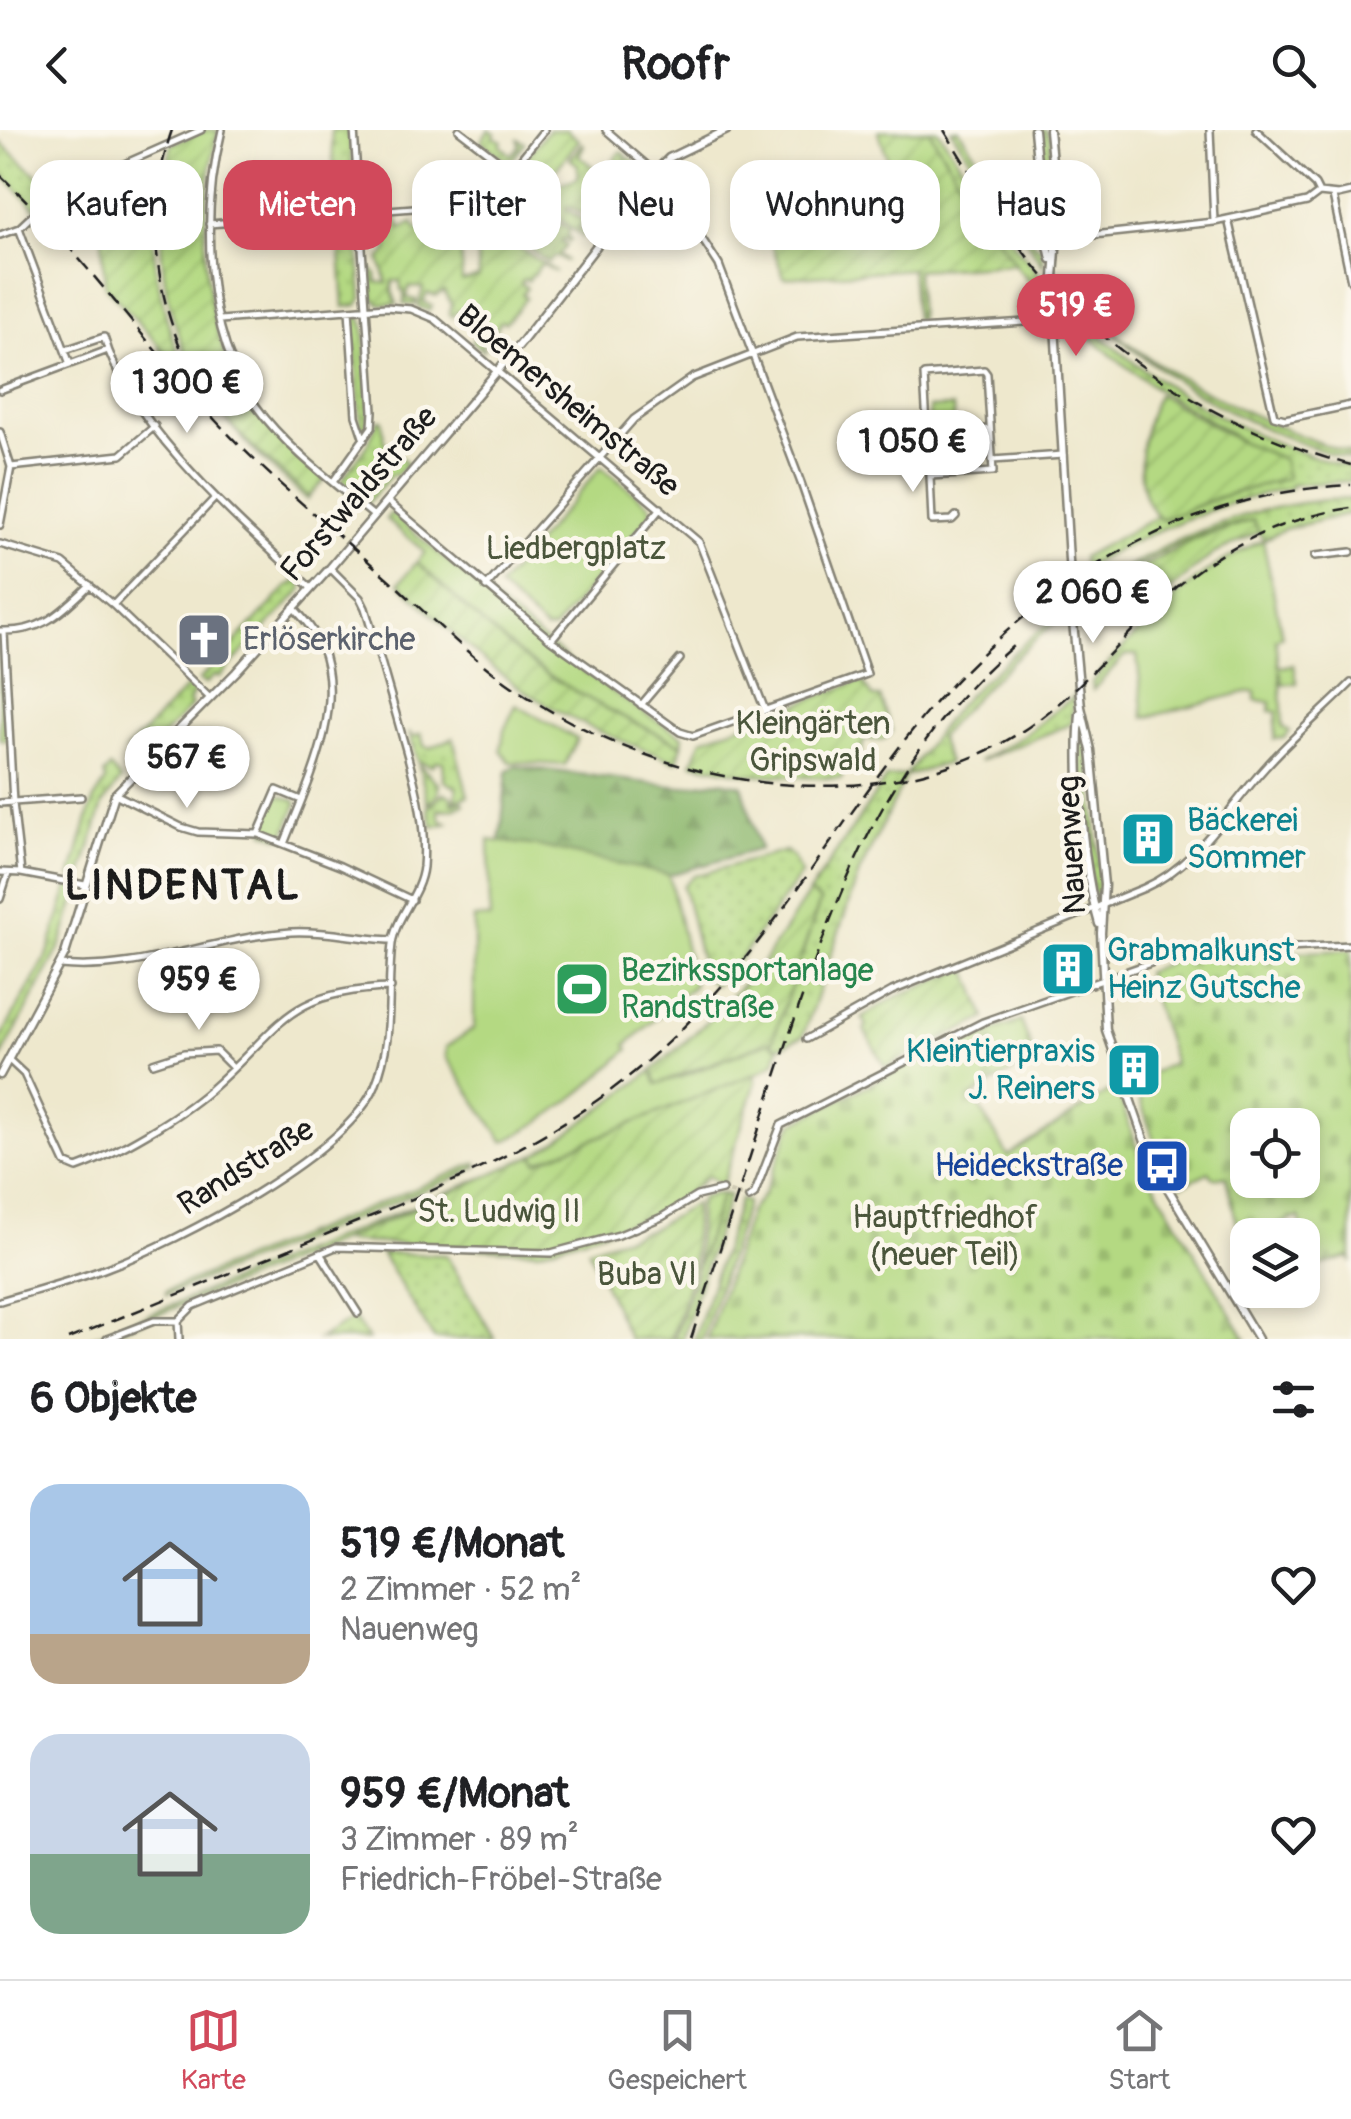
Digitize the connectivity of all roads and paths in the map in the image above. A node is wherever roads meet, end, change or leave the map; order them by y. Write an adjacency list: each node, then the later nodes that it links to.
1 (201, 130): 27 (street)
2 (222, 130): 26 (street)
3 (354, 130): 13 (street)
4 (459, 130): 14 (street)
5 (544, 130): 15 (street)
6 (606, 130): 16 (street)
7 (727, 130): 12 (street)
8 (1034, 130): 18 (street, Nauenweg)
9 (1050, 130): 19 (street, Nauenweg)
10 (1210, 130): 24 (street)
11 (1256, 130): 21 (street)
12 (709, 134): 17 (street, Forstwaldstraße)
13 (356, 160)
14 (498, 160)
15 (519, 160)
16 (642, 160)
17 (668, 160)
18 (1038, 160)
19 (1053, 160)
20 (1351, 192): 22 (street)
21 (1319, 193): 22 (street); 23 (street)
22 (1332, 195): 36 (street)
23 (1228, 218): 24 (street); 47 (street)
24 (1214, 222): 29 (street)
25 (223, 223): 26 (street)
26 (209, 224): 39 (street)
27 (19, 228): 28 (street); 41 (street)
28 (0, 234)
29 (1101, 235)
30 (363, 250): 37 (street)
31 (594, 250): 45 (street, Forstwaldstraße)
32 (709, 250): 43 (street)
33 (1049, 250): 35 (street, Nauenweg)
34 (1055, 250): 35 (street, Nauenweg)
35 (1053, 265): 40 (street, Nauenweg)
36 (1351, 281)
37 (367, 308): 38 (street, Bloemersheimstraße); 45 (street, Bloemersheimstraße); 52 (street)
38 (349, 310): 39 (street, Bloemersheimstraße); 52 (street)
39 (220, 320): 58 (street)
40 (1056, 320): 43 (street); 53 (street, Nauenweg)
41 (65, 350): 42 (street); 44 (street)
42 (108, 350): 44 (street); 48 (street)
43 (752, 352): 54 (street); 81 (street)
44 (70, 364): 46 (street)
45 (498, 370): 54 (street, Bloemersheimstraße); 60 (street, Forstwaldstraße)
46 (0, 390)
47 (1351, 405)
48 (156, 426): 56 (street); 59 (street)
49 (990, 429): 51 (street); 51 (street); 55 (street)
50 (0, 432): 56 (street)
51 (927, 432): 57 (street)
52 (364, 440): 58 (street)
53 (1063, 455): 55 (street); 80 (street, Nauenweg)
54 (599, 456): 61 (street, Bloemersheimstraße); 70 (street)
55 (992, 460): 57 (street)
56 (11, 468): 64 (street)
57 (930, 476): 63 (street)
58 (333, 482): 62 (street)
59 (215, 498): 71 (street); 72 (street)
60 (388, 501): 62 (street, Forstwaldstraße); 70 (street)
61 (661, 508): 75 (street); 81 (street, Bloemersheimstraße)
62 (374, 516): 68 (street, Forstwaldstraße)
63 (956, 516)
64 (0, 525)
65 (0, 544): 69 (street)
66 (1351, 552): 67 (street)
67 (1315, 556)
68 (330, 568): 71 (street, Forstwaldstraße); 94 (street, Randstraße)
69 (90, 585): 72 (street); 74 (street)
70 (486, 587): 75 (street)
71 (311, 588): 73 (street, Forstwaldstraße)
72 (113, 605): 78 (street)
73 (293, 607): 78 (street, Forstwaldstraße); 84 (street)
74 (2, 632): 86 (street)
75 (551, 640): 79 (street)
76 (680, 658): 79 (street)
77 (1351, 683): 95 (street)
78 (210, 698): 82 (street, Forstwaldstraße)
79 (642, 705): 81 (street)
80 (1081, 707): 95 (street, Nauenweg); 95 (street, Nauenweg)
81 (765, 710)
82 (115, 794): 87 (street); 92 (street, Forstwaldstraße)
83 (81, 796): 86 (street)
84 (301, 800): 87 (street); 88 (street)
85 (0, 803): 86 (street)
86 (14, 803): 91 (street)
87 (258, 834): 88 (street)
88 (284, 844): 94 (street)
89 (0, 872): 90 (street)
90 (9, 872): 91 (street); 93 (street)
91 (21, 873): 92 (street)
92 (86, 884): 98 (street, Forstwaldstraße)
93 (0, 899)
94 (412, 900): 96 (street, Randstraße)
95 (1098, 906): 99 (street, Nauenweg); 101 (street)
96 (392, 940): 98 (street); 100 (street, Randstraße)
97 (1351, 945): 99 (street)
98 (60, 965): 102 (street, Forstwaldstraße)
99 (1104, 978): 107 (street); 114 (street)
100 (392, 988): 104 (street); 109 (street, Randstraße)
101 (806, 1039)
102 (9, 1060): 104 (street); 105 (street, Forstwaldstraße)
103 (153, 1063): 104 (street)
104 (232, 1067)
105 (0, 1076)
106 (722, 1190): 108 (street)
107 (748, 1198)
108 (320, 1253): 110 (street); 111 (street)
109 (0, 1301)
110 (358, 1313)
111 (178, 1321): 112 (street); 113 (street)
112 (106, 1339)
113 (179, 1339)
114 (1258, 1339)

